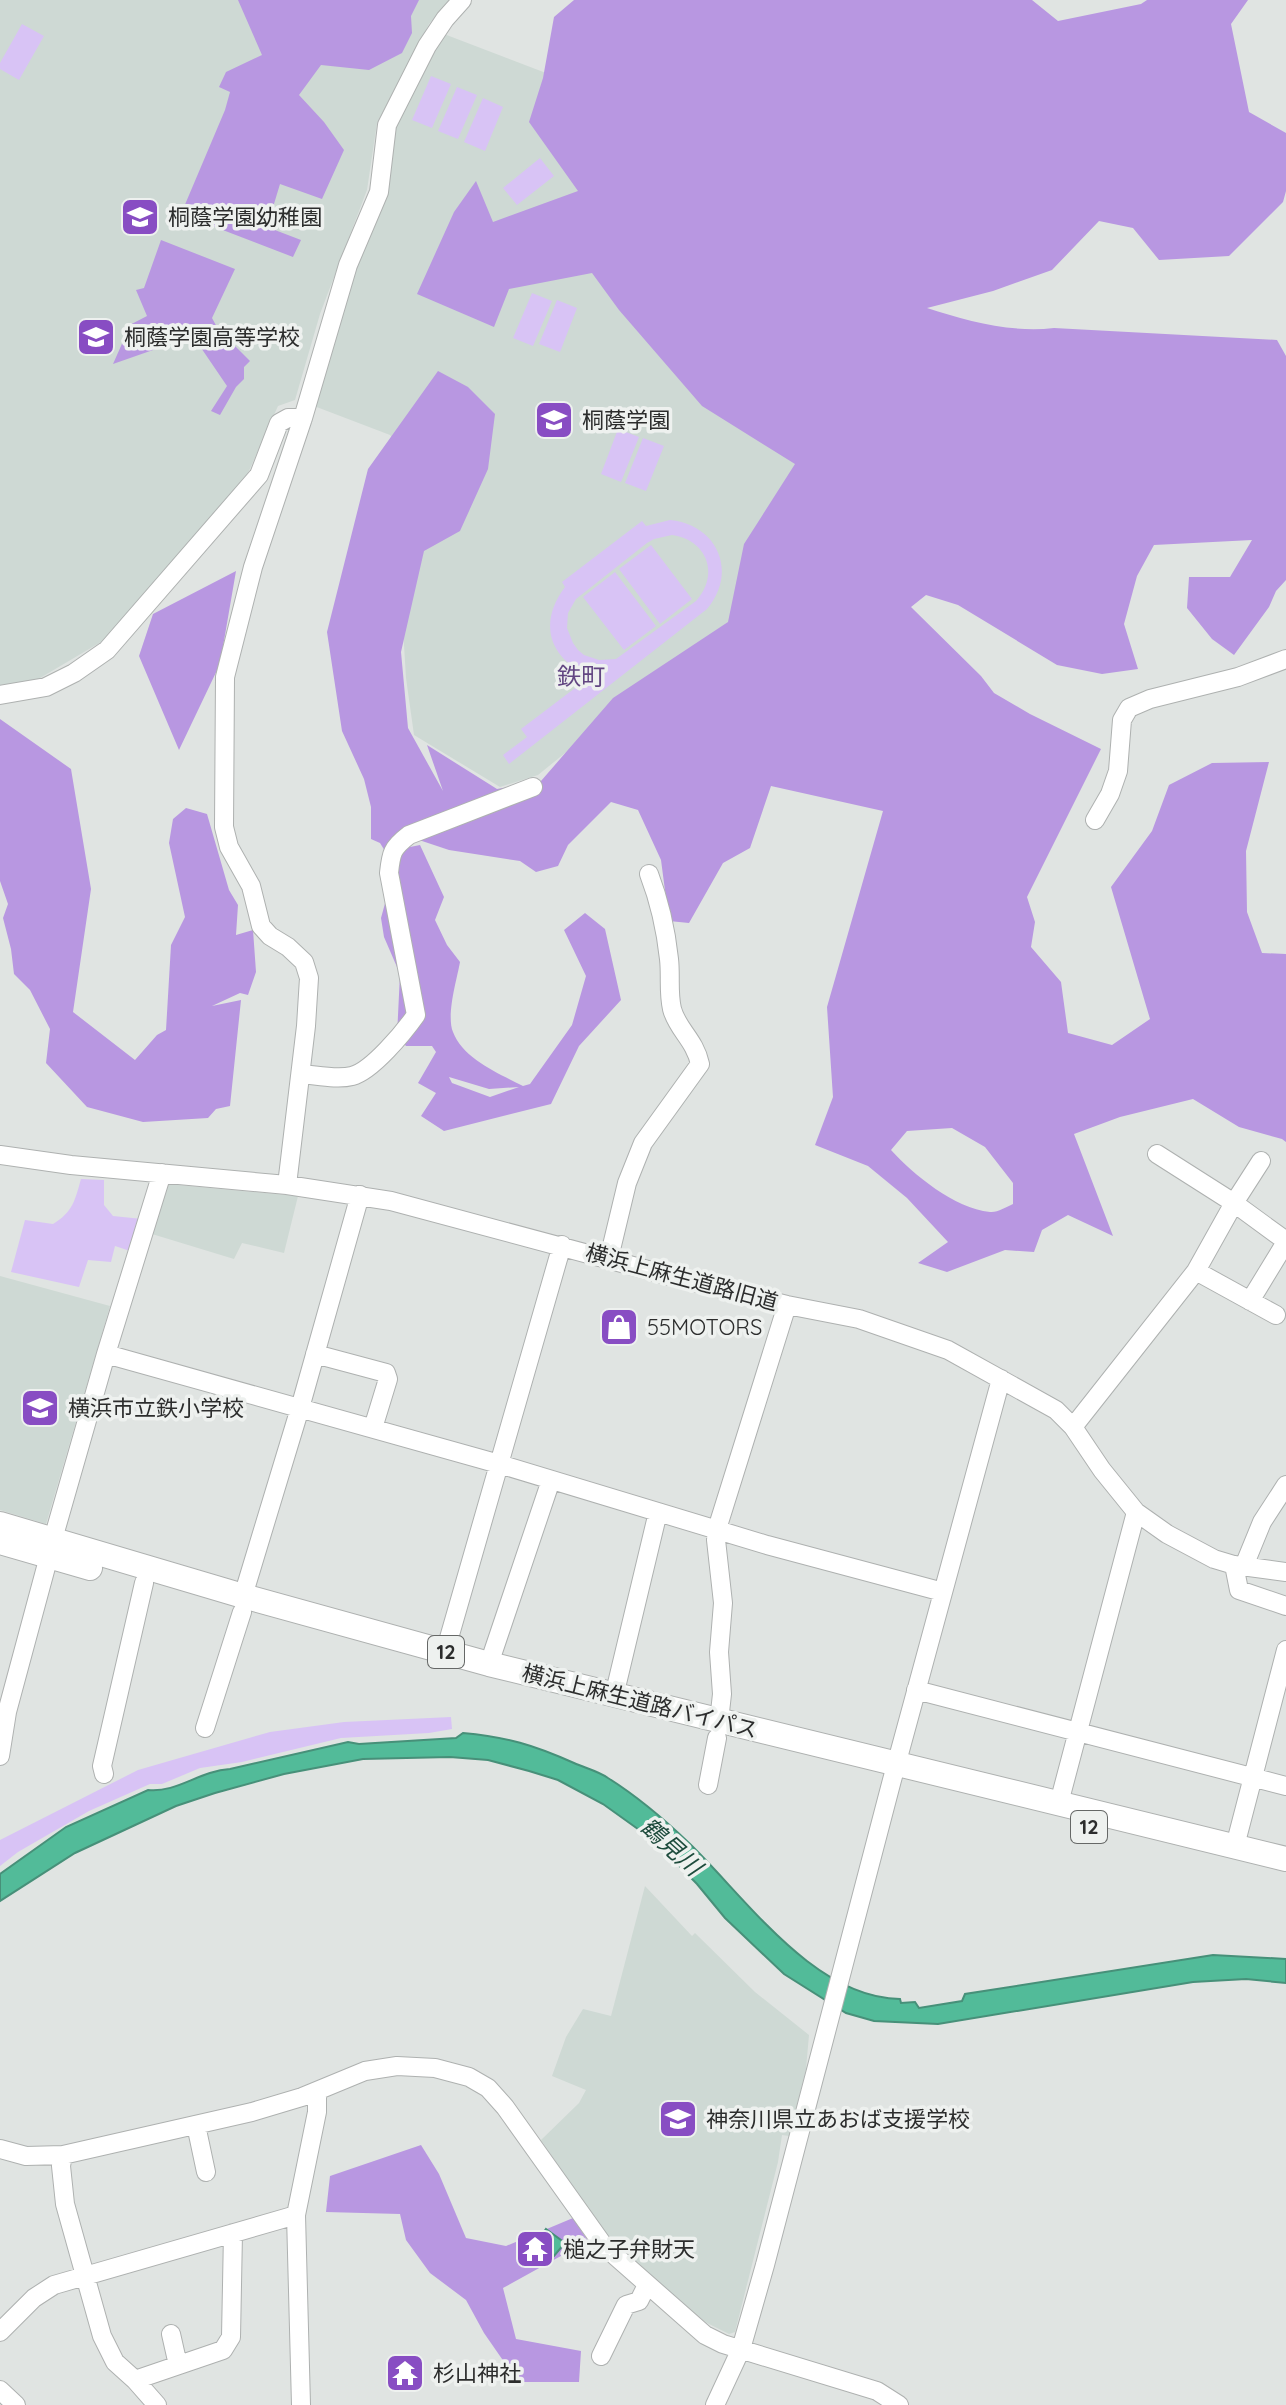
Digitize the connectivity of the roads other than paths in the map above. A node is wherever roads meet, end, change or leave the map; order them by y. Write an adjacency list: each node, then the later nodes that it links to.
1 (462, 0): 2 (street)
2 (303, 418): 4 (street); 8 (street)
3 (1286, 659): 6 (street)
4 (0, 695)
5 (533, 787): 8 (street)
6 (1095, 820)
7 (649, 874): 18 (street)
8 (301, 1074): 13 (street)
9 (1157, 1154): 15 (street)
10 (0, 1155): 12 (street, 横浜上麻生道路旧道)
11 (1261, 1161): 15 (street)
12 (162, 1173): 13 (street, 横浜上麻生道路旧道); 23 (street)
13 (287, 1185): 14 (street, 横浜上麻生道路旧道)
14 (360, 1195): 17 (street, 横浜上麻生道路旧道); 24 (street)
15 (1234, 1203): 16 (street); 19 (street)
16 (1286, 1242): 20 (street)
17 (562, 1245): 18 (street, 横浜上麻生道路旧道); 29 (street)
18 (609, 1258): 21 (street, 横浜上麻生道路旧道)
19 (1196, 1271): 20 (street); 27 (street)
20 (1250, 1301): 22 (street)
21 (787, 1305): 25 (street, 横浜上麻生道路旧道); 35 (street)
22 (1276, 1315)
23 (106, 1354): 26 (street); 37 (street)
24 (315, 1354): 26 (street); 28 (street)
25 (1001, 1379): 27 (street, 横浜上麻生道路旧道); 41 (street)
26 (300, 1408): 28 (street); 42 (street)
27 (1073, 1427): 33 (street, 横浜上麻生道路旧道)
28 (373, 1428): 29 (street)
29 (499, 1464): 30 (street); 45 (street)
30 (551, 1480): 32 (street); 46 (street)
31 (1286, 1485): 38 (street)
32 (658, 1512): 35 (street); 48 (street)
33 (1136, 1512): 38 (street, 横浜上麻生道路旧道); 52 (street)
34 (0, 1524): 37 (main road, 横浜上麻生道路バイパス / 12)
35 (717, 1529): 41 (street); 51 (street)
36 (0, 1542): 37 (main road, 横浜上麻生道路バイパス / 12)
37 (51, 1548): 40 (main road, 横浜上麻生道路バイパス / 12); 42 (main road, 横浜上麻生道路バイパス / 12); 49 (street)
38 (1239, 1566): 39 (street, 横浜上麻生道路旧道); 43 (street)
39 (1286, 1572)
40 (144, 1583): 42 (main road, 横浜上麻生道路バイパス / 12); 55 (street)
41 (943, 1592): 47 (street)
42 (243, 1604): 45 (main road, 横浜上麻生道路バイパス / 12); 50 (street); 51 (main road, 横浜上麻生道路バイパス / 12)
43 (1286, 1606)
44 (1286, 1650): 56 (street)
45 (445, 1652): 46 (main road, 横浜上麻生道路バイパス / 12)
46 (489, 1664): 48 (main road, 横浜上麻生道路バイパス / 12)
47 (916, 1690): 52 (street); 54 (street)
48 (614, 1696): 51 (main road, 横浜上麻生道路バイパス / 12)
49 (3, 1712): 53 (street)
50 (205, 1728)
51 (718, 1729): 54 (main road, 横浜上麻生道路バイパス / 12); 57 (street)
52 (1078, 1732): 56 (street); 59 (street)
53 (0, 1756)
54 (894, 1772): 59 (main road, 横浜上麻生道路バイパス / 12); 62 (main road, 横浜上麻生道路バイパス / 12); 74 (street)
55 (104, 1774)
56 (1252, 1778): 58 (street); 60 (street)
57 (708, 1785)
58 (1286, 1786)
59 (1059, 1803): 60 (main road, 横浜上麻生道路バイパス / 12)
60 (1235, 1846): 61 (main road, 横浜上麻生道路バイパス / 12)
61 (1286, 1859)
62 (1286, 1874)
63 (317, 2092): 64 (street); 68 (street); 71 (street)
64 (196, 2125): 66 (street); 67 (street)
65 (0, 2149): 66 (street)
66 (63, 2155): 70 (street)
67 (206, 2172)
68 (296, 2215): 69 (street); 81 (street)
69 (233, 2233): 70 (street); 76 (street)
70 (84, 2275): 72 (street); 77 (street)
71 (647, 2285): 74 (street); 75 (street)
72 (0, 2332)
73 (171, 2334): 76 (street)
74 (741, 2349): 82 (street); 83 (street)
75 (601, 2356)
76 (178, 2365): 77 (street)
77 (135, 2380): 80 (street)
78 (0, 2390): 79 (street)
79 (16, 2405)
80 (157, 2405)
81 (301, 2405)
82 (715, 2405)
83 (898, 2405)

